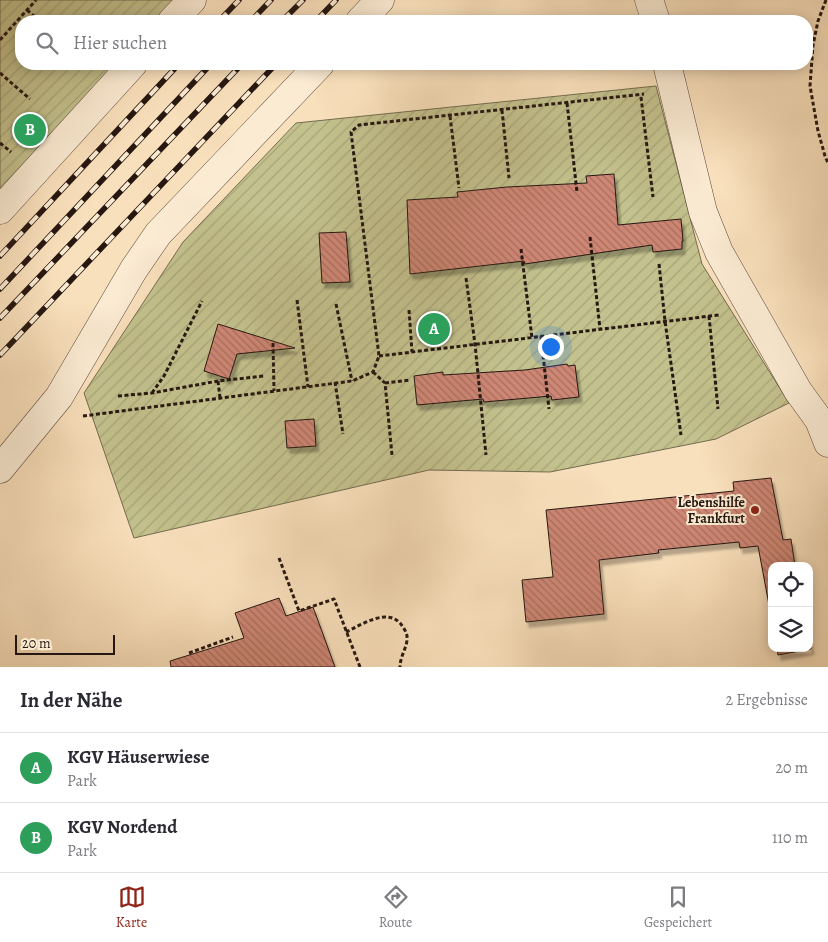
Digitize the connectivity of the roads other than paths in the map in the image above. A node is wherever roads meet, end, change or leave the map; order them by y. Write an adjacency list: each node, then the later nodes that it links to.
1 (192, 0): 4 (lane)
2 (380, 0): 5 (lane)
3 (649, 0): 6 (lane)
4 (178, 15)
5 (366, 15)
6 (654, 15)
7 (128, 70): 10 (lane)
8 (314, 70): 12 (lane)
9 (668, 70): 11 (lane)
10 (0, 210)
11 (828, 443)
12 (0, 468)

